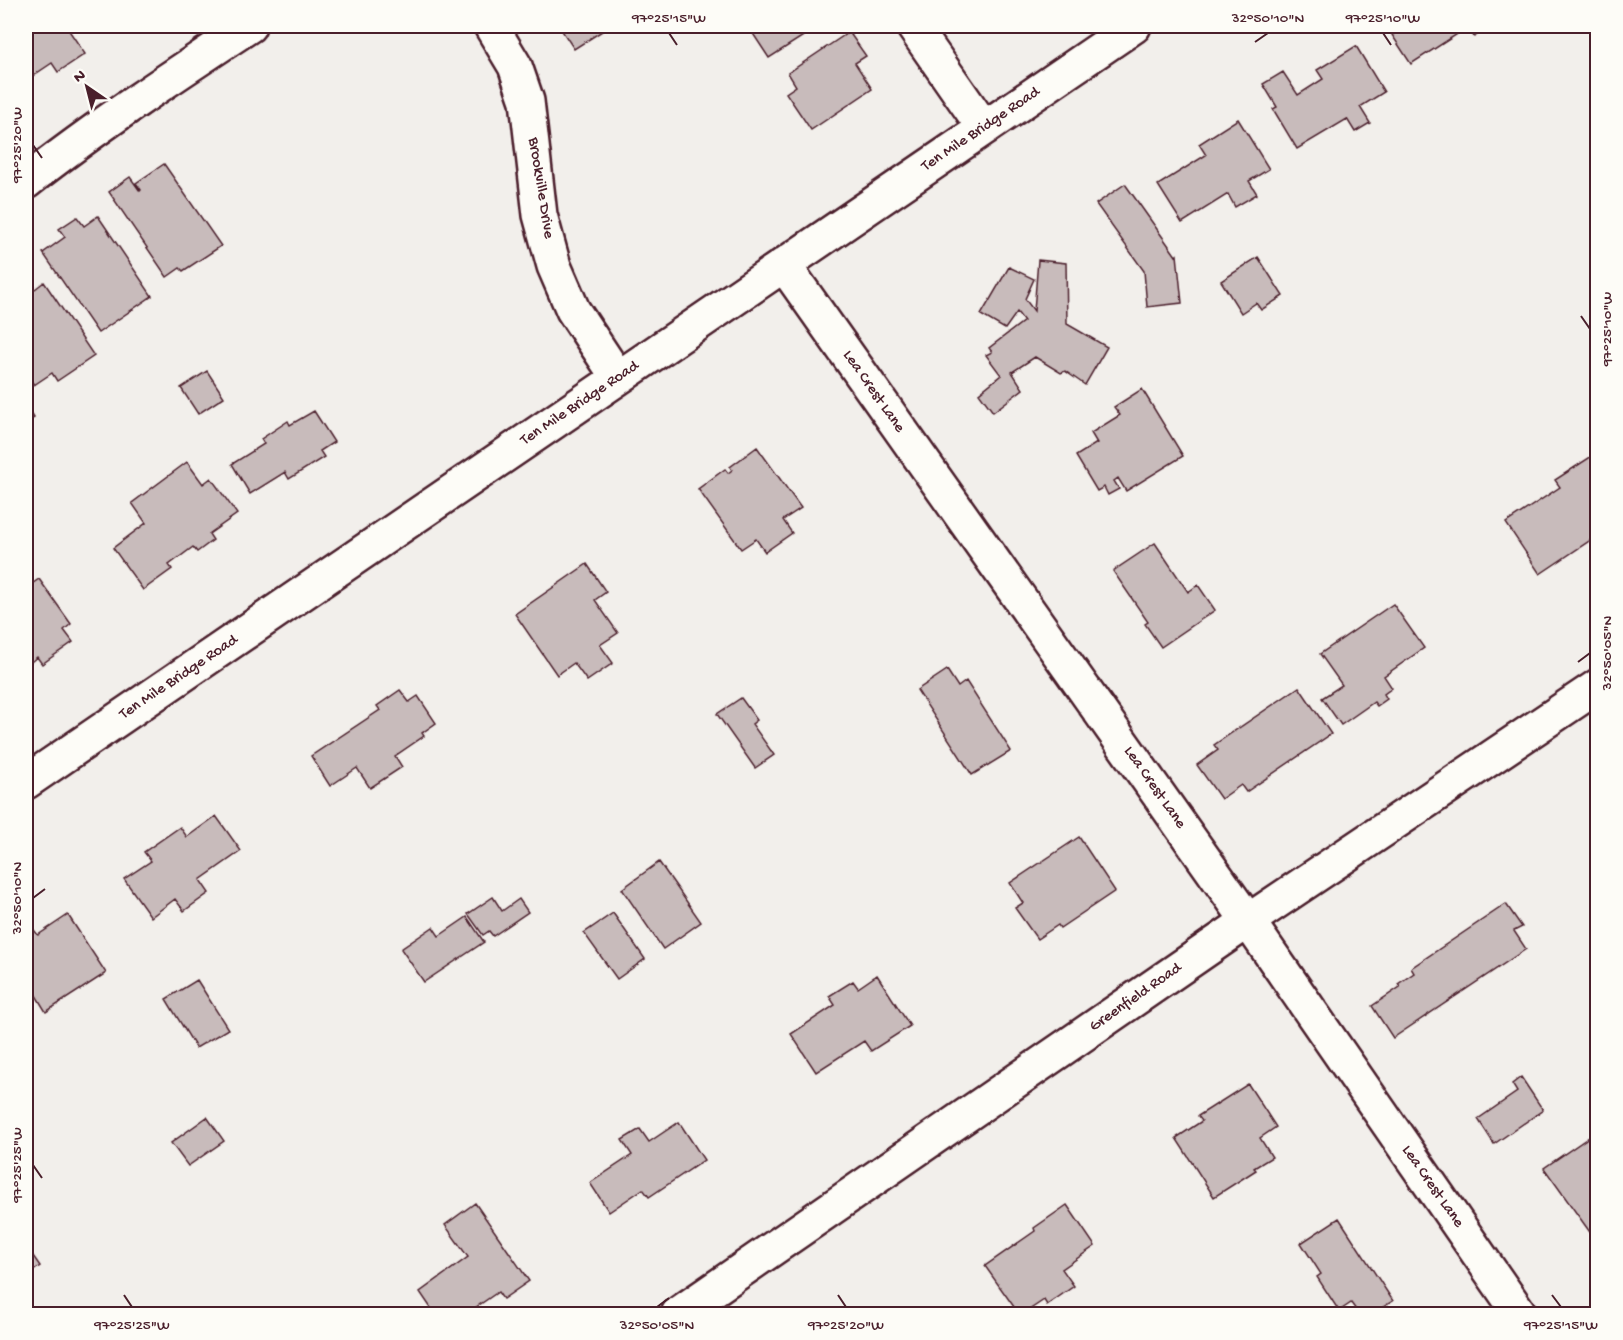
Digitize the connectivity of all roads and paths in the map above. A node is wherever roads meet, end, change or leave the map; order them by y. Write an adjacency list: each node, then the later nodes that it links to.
1 (249, 26): 6 (street)
2 (491, 26): 8 (street, Brookville Drive)
3 (913, 26): 5 (street)
4 (1134, 26): 5 (street, Ten Mile Bridge Road)
5 (984, 128): 7 (street, Ten Mile Bridge Road)
6 (26, 182)
7 (784, 265): 8 (street, Ten Mile Bridge Road); 11 (street, Lea Crest Lane)
8 (618, 378): 10 (street, Ten Mile Bridge Road)
9 (1598, 686): 11 (street, Greenfield Road)
10 (26, 782)
11 (1248, 921): 12 (street, Greenfield Road); 13 (street, Lea Crest Lane)
12 (678, 1314)
13 (1520, 1314)

